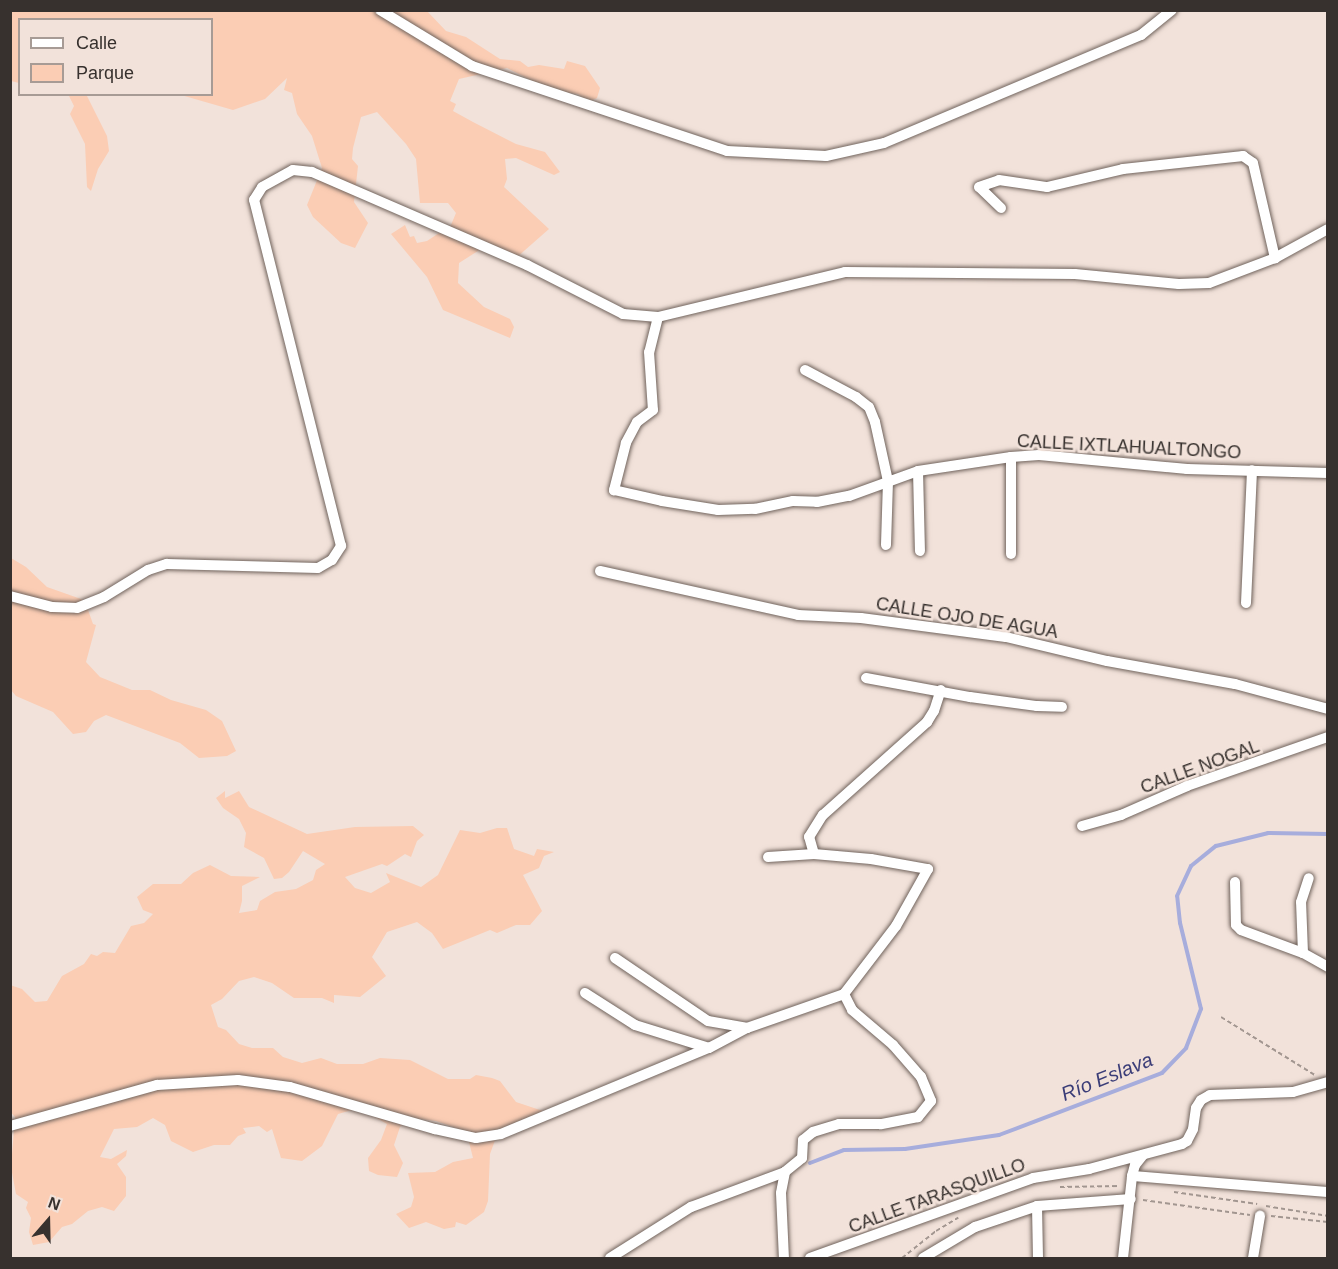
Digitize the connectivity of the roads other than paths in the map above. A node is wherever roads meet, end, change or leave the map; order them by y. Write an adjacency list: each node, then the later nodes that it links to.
1 (380, 10): 2 (street)
2 (1172, 10)
3 (1001, 208): 5 (street)
4 (1328, 229): 5 (street)
5 (1275, 258): 6 (street)
6 (658, 318): 12 (street, CALLE IXTLAHUALTONGO); 17 (street)
7 (805, 370): 12 (street)
8 (1011, 457): 9 (street, CALLE IXTLAHUALTONGO); 10 (street, CALLE IXTLAHUALTONGO); 15 (street)
9 (1252, 470): 11 (street, CALLE IXTLAHUALTONGO); 18 (street)
10 (918, 471): 12 (street, CALLE IXTLAHUALTONGO); 14 (street)
11 (1328, 473)
12 (888, 481): 13 (street)
13 (886, 545)
14 (920, 551)
15 (1011, 554)
16 (600, 572): 22 (street, CALLE OJO DE AGUA)
17 (10, 596)
18 (1246, 603)
19 (866, 678): 20 (street)
20 (941, 690): 21 (street); 25 (street)
21 (1062, 707)
22 (1328, 709)
23 (1328, 737): 24 (street, CALLE NOGAL)
24 (1083, 826)
25 (814, 854): 26 (street); 33 (street)
26 (768, 857)
27 (1310, 878): 29 (street)
28 (1234, 882): 29 (street)
29 (1303, 953): 31 (street)
30 (615, 958): 34 (street)
31 (1328, 967)
32 (585, 993): 35 (street)
33 (844, 994): 34 (street); 39 (street)
34 (747, 1028): 35 (street)
35 (709, 1048): 37 (street)
36 (1327, 1082): 38 (street, CALLE TARASQUILLO)
37 (10, 1126)
38 (1143, 1155): 40 (street); 47 (street, CALLE TARASQUILLO)
39 (785, 1172): 45 (street); 46 (street)
40 (1132, 1176): 41 (street); 42 (street)
41 (1328, 1192)
42 (1131, 1199): 43 (street); 50 (street)
43 (1037, 1206): 48 (street); 49 (street)
44 (1260, 1216): 51 (street)
45 (610, 1258)
46 (784, 1258)
47 (810, 1258)
48 (923, 1258)
49 (1038, 1258)
50 (1123, 1258)
51 (1253, 1258)

